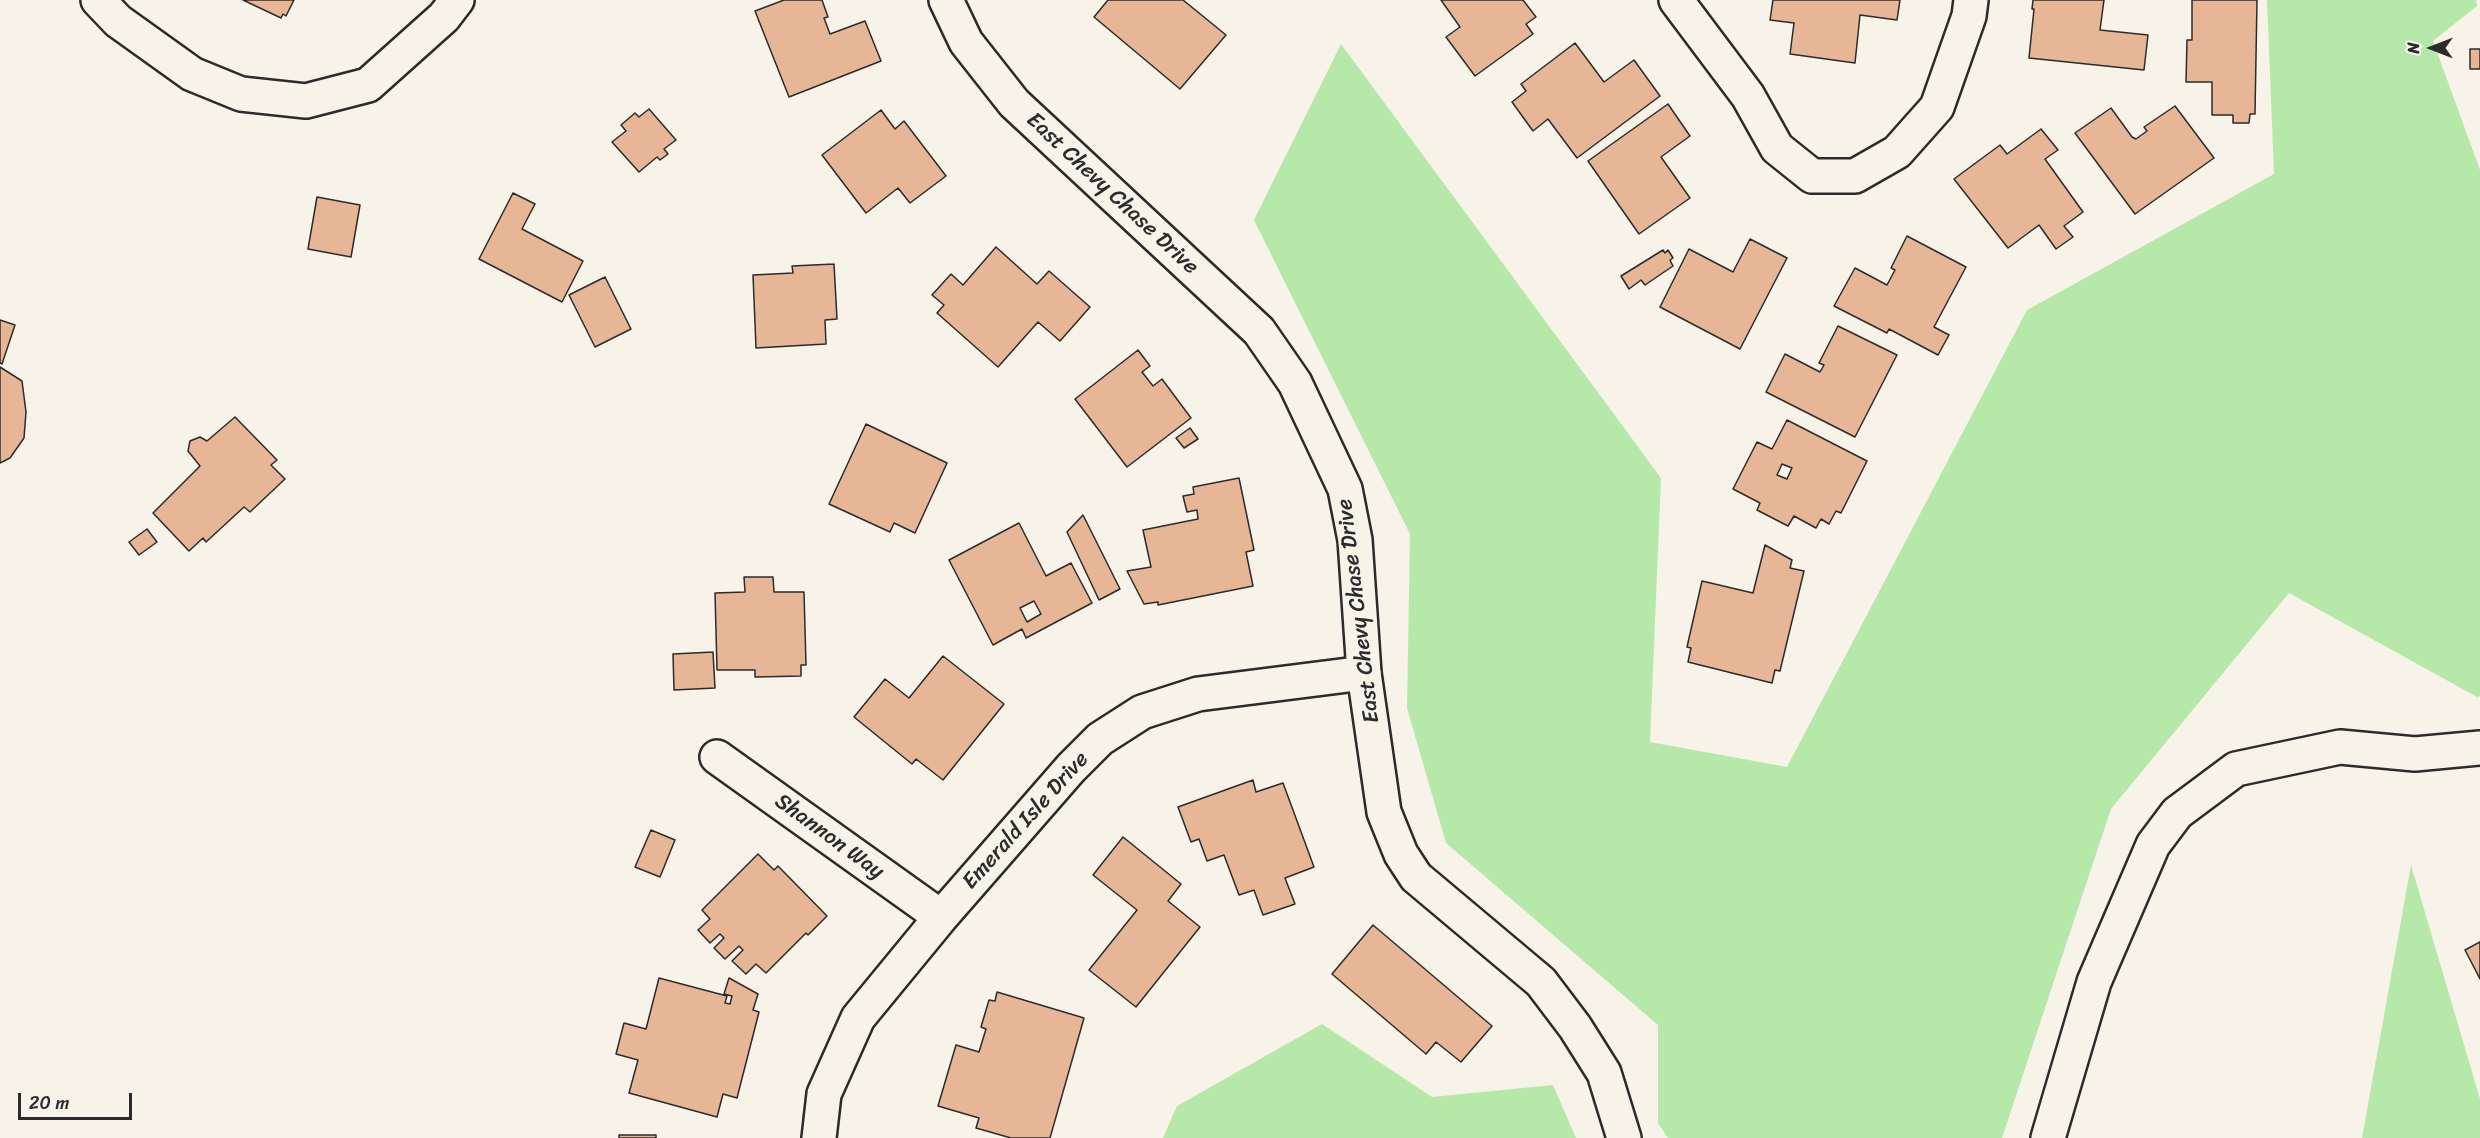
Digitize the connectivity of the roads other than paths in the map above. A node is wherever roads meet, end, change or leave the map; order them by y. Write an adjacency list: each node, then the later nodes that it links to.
1 (98, 0): 2 (main road)
2 (457, 0)
3 (945, 0): 6 (main road, East Chevy Chase Drive)
4 (1676, 0): 5 (main road)
5 (1971, 0)
6 (1364, 673): 9 (main road, Emerald Isle Drive); 11 (main road, East Chevy Chase Drive)
7 (2480, 748): 12 (main road)
8 (717, 757): 9 (main road, Shannon Way)
9 (941, 917): 10 (main road, Emerald Isle Drive)
10 (819, 1138)
11 (1624, 1138)
12 (2048, 1138)

